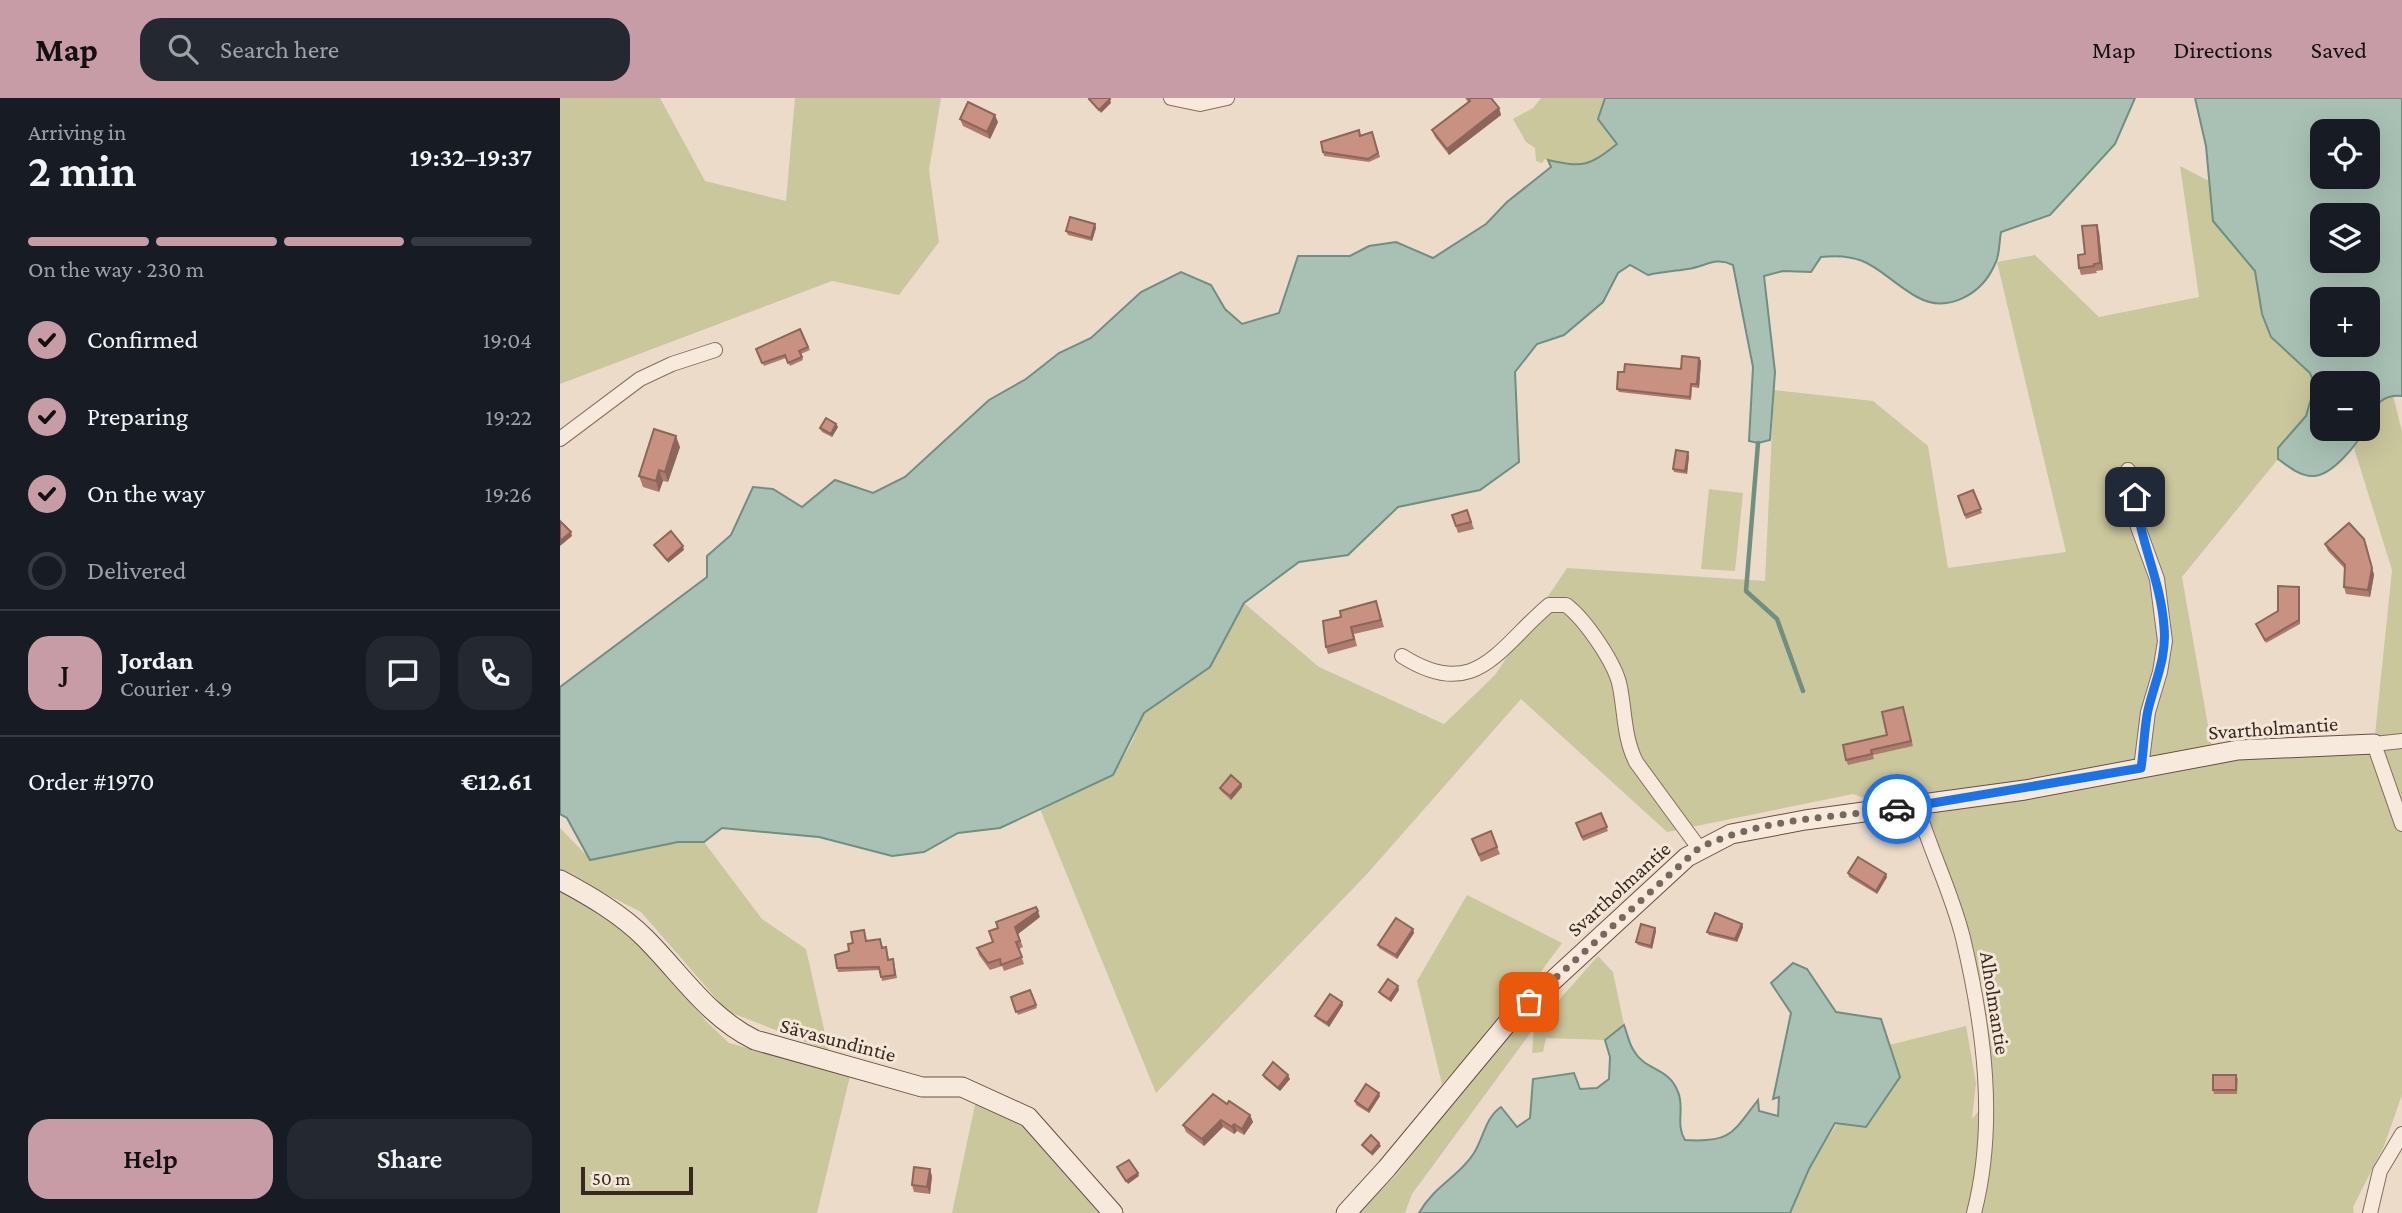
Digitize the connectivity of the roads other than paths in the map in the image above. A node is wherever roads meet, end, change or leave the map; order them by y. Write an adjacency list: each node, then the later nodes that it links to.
1 (1171, 98): 2 (street)
2 (1227, 98)
3 (715, 350): 4 (street)
4 (560, 439)
5 (2129, 470): 9 (street)
6 (1402, 656): 12 (street)
7 (2402, 741): 8 (street, Svartholmantie)
8 (2374, 744): 9 (street, Svartholmantie); 11 (street)
9 (2141, 768): 10 (street, Svartholmantie)
10 (1917, 806): 12 (street, Svartholmantie); 17 (street, Alholmantie)
11 (2402, 824)
12 (1699, 848): 16 (street, Svartholmantie)
13 (560, 880): 15 (street, Sävasundintie)
14 (2402, 1134): 18 (street)
15 (1113, 1213)
16 (1346, 1213)
17 (1974, 1213)
18 (2370, 1213)

